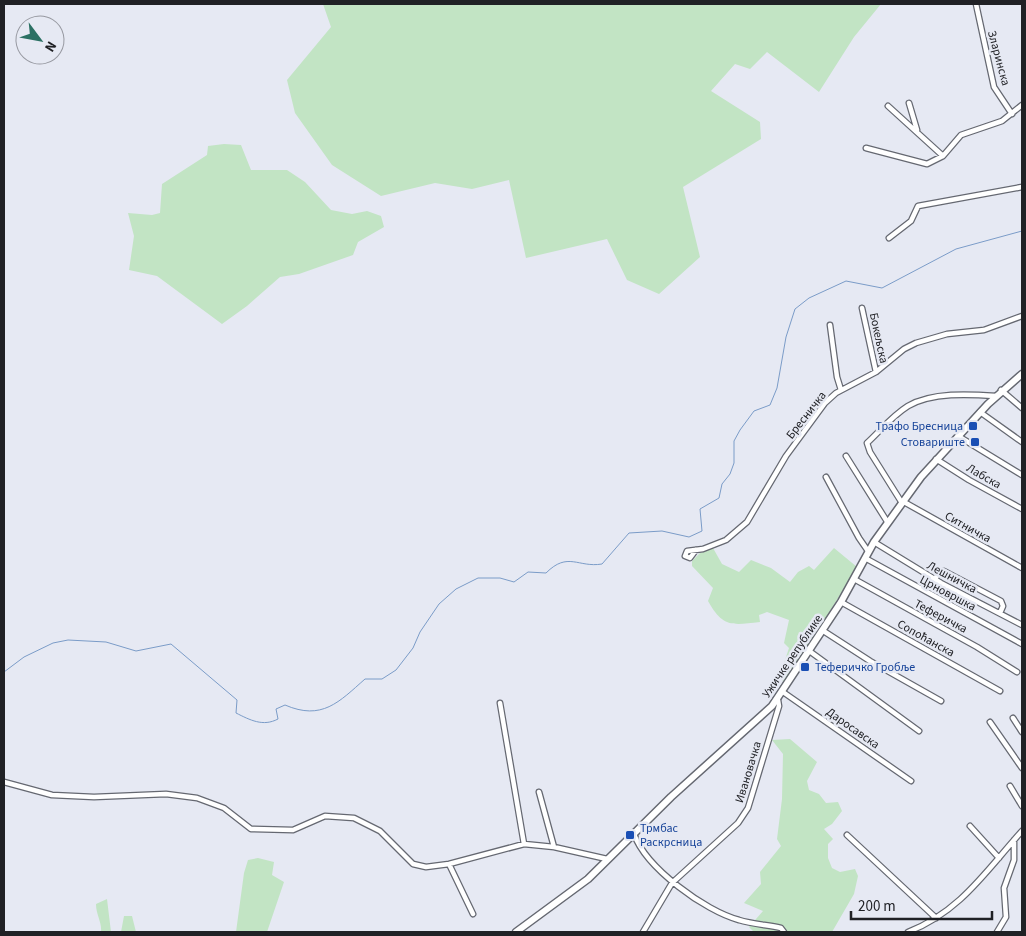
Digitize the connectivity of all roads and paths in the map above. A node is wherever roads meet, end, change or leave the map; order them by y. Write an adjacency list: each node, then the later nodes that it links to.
1 (976, 4): 5 (street, Зларинска)
2 (909, 103): 6 (street)
3 (1022, 105): 5 (street)
4 (888, 106): 6 (street)
5 (1012, 114): 8 (street)
6 (916, 130): 8 (street)
7 (866, 148): 8 (street)
8 (943, 156)
9 (1022, 187): 10 (street)
10 (888, 238)
11 (862, 308): 14 (street, Бокељска)
12 (1022, 316): 14 (street, Бресничка)
13 (830, 325): 16 (street)
14 (876, 372): 16 (street, Бресничка)
15 (1022, 374): 17 (street, Ужичке републике)
16 (841, 390): 31 (street, Бресничка)
17 (1002, 390): 18 (street, Ужичке републике); 19 (street)
18 (996, 396): 20 (street, Ужичке републике); 27 (street)
19 (1022, 408)
20 (980, 412): 21 (street, Ужичке републике); 22 (street)
21 (958, 436): 24 (street, Ужичке републике); 25 (street)
22 (1022, 442)
23 (846, 456): 29 (street)
24 (936, 459): 27 (street, Ужичке републике); 28 (street, Лабска)
25 (1022, 475)
26 (826, 477): 32 (street)
27 (903, 502): 29 (street, Ужичке републике); 34 (street, Ситничка)
28 (1022, 509)
29 (888, 523): 30 (street, Ужичке републике)
30 (874, 542): 32 (street, Ужичке републике); 36 (street, Лешничка)
31 (696, 550)
32 (868, 551): 33 (street, Ужичке републике)
33 (865, 558): 35 (street, Ужичке републике); 41 (street, Црновршка)
34 (1022, 568)
35 (854, 580): 37 (street, Ужичке републике); 43 (street, Теферичка)
36 (935, 580): 38 (street, Лешничка); 38 (street)
37 (841, 602): 40 (street, Ужичке републике); 44 (street, Сопоћанска)
38 (1000, 613): 39 (street, Лешничка)
39 (1022, 625)
40 (822, 630): 42 (street, Ужичке републике); 47 (street)
41 (1022, 644)
42 (808, 650): 45 (street, Ужичке републике); 51 (street)
43 (1017, 672)
44 (1000, 691)
45 (783, 692): 46 (street, Ужичке републике); 54 (street, Даросавска)
46 (778, 700): 61 (street, Ужичке републике); 69 (street, Ивановачка)
47 (941, 701)
48 (500, 703): 64 (street)
49 (1013, 718): 52 (street)
50 (990, 722): 53 (street)
51 (919, 730)
52 (1022, 732)
53 (1022, 768)
54 (911, 781)
55 (4, 782): 68 (street)
56 (1010, 786): 58 (street)
57 (540, 792): 65 (street)
58 (1022, 806)
59 (970, 826): 66 (street)
60 (1022, 832): 63 (street)
61 (634, 834): 67 (street, Ужичке републике); 69 (street)
62 (847, 835): 71 (street)
63 (1014, 840): 66 (street); 76 (street)
64 (524, 844): 65 (street); 68 (street)
65 (554, 847): 67 (street)
66 (999, 858): 71 (street)
67 (607, 860): 72 (street, Ужичке републике)
68 (449, 864): 70 (street)
69 (672, 883): 73 (street, Ивановачка); 74 (street)
70 (472, 914)
71 (936, 918): 75 (street)
72 (517, 932)
73 (643, 932)
74 (784, 932)
75 (908, 932)
76 (997, 932)

